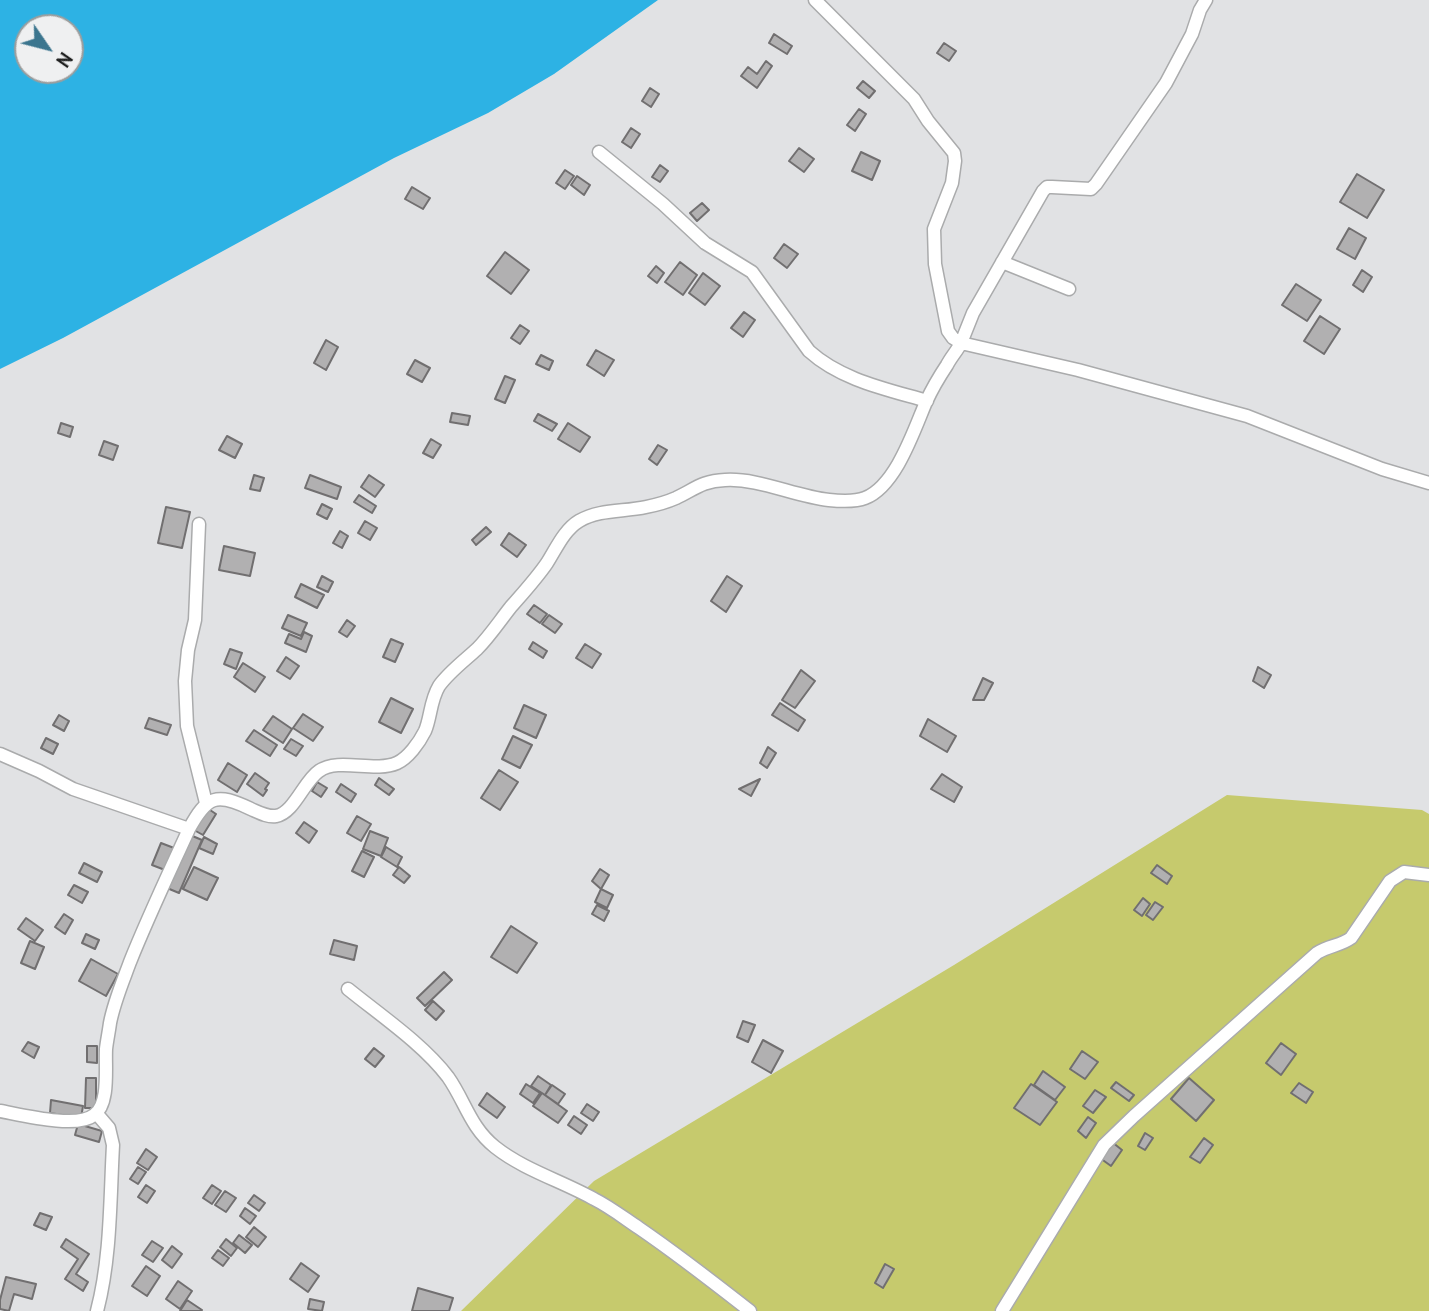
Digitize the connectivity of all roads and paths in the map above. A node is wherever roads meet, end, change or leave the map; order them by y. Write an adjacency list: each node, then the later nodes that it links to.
1 (816, 0): 6 (street)
2 (1206, 0): 4 (street)
3 (599, 152): 7 (street)
4 (1002, 262): 5 (street); 6 (street)
5 (1069, 289)
6 (961, 343): 7 (street); 8 (street)
7 (927, 401): 11 (street)
8 (1429, 483)
9 (199, 524): 11 (street)
10 (0, 754): 12 (street)
11 (206, 803): 12 (street)
12 (189, 830): 16 (street)
13 (1429, 875): 19 (street)
14 (348, 989): 18 (street)
15 (0, 1111): 16 (street)
16 (97, 1114): 17 (street)
17 (97, 1311)
18 (750, 1311)
19 (1002, 1311)

